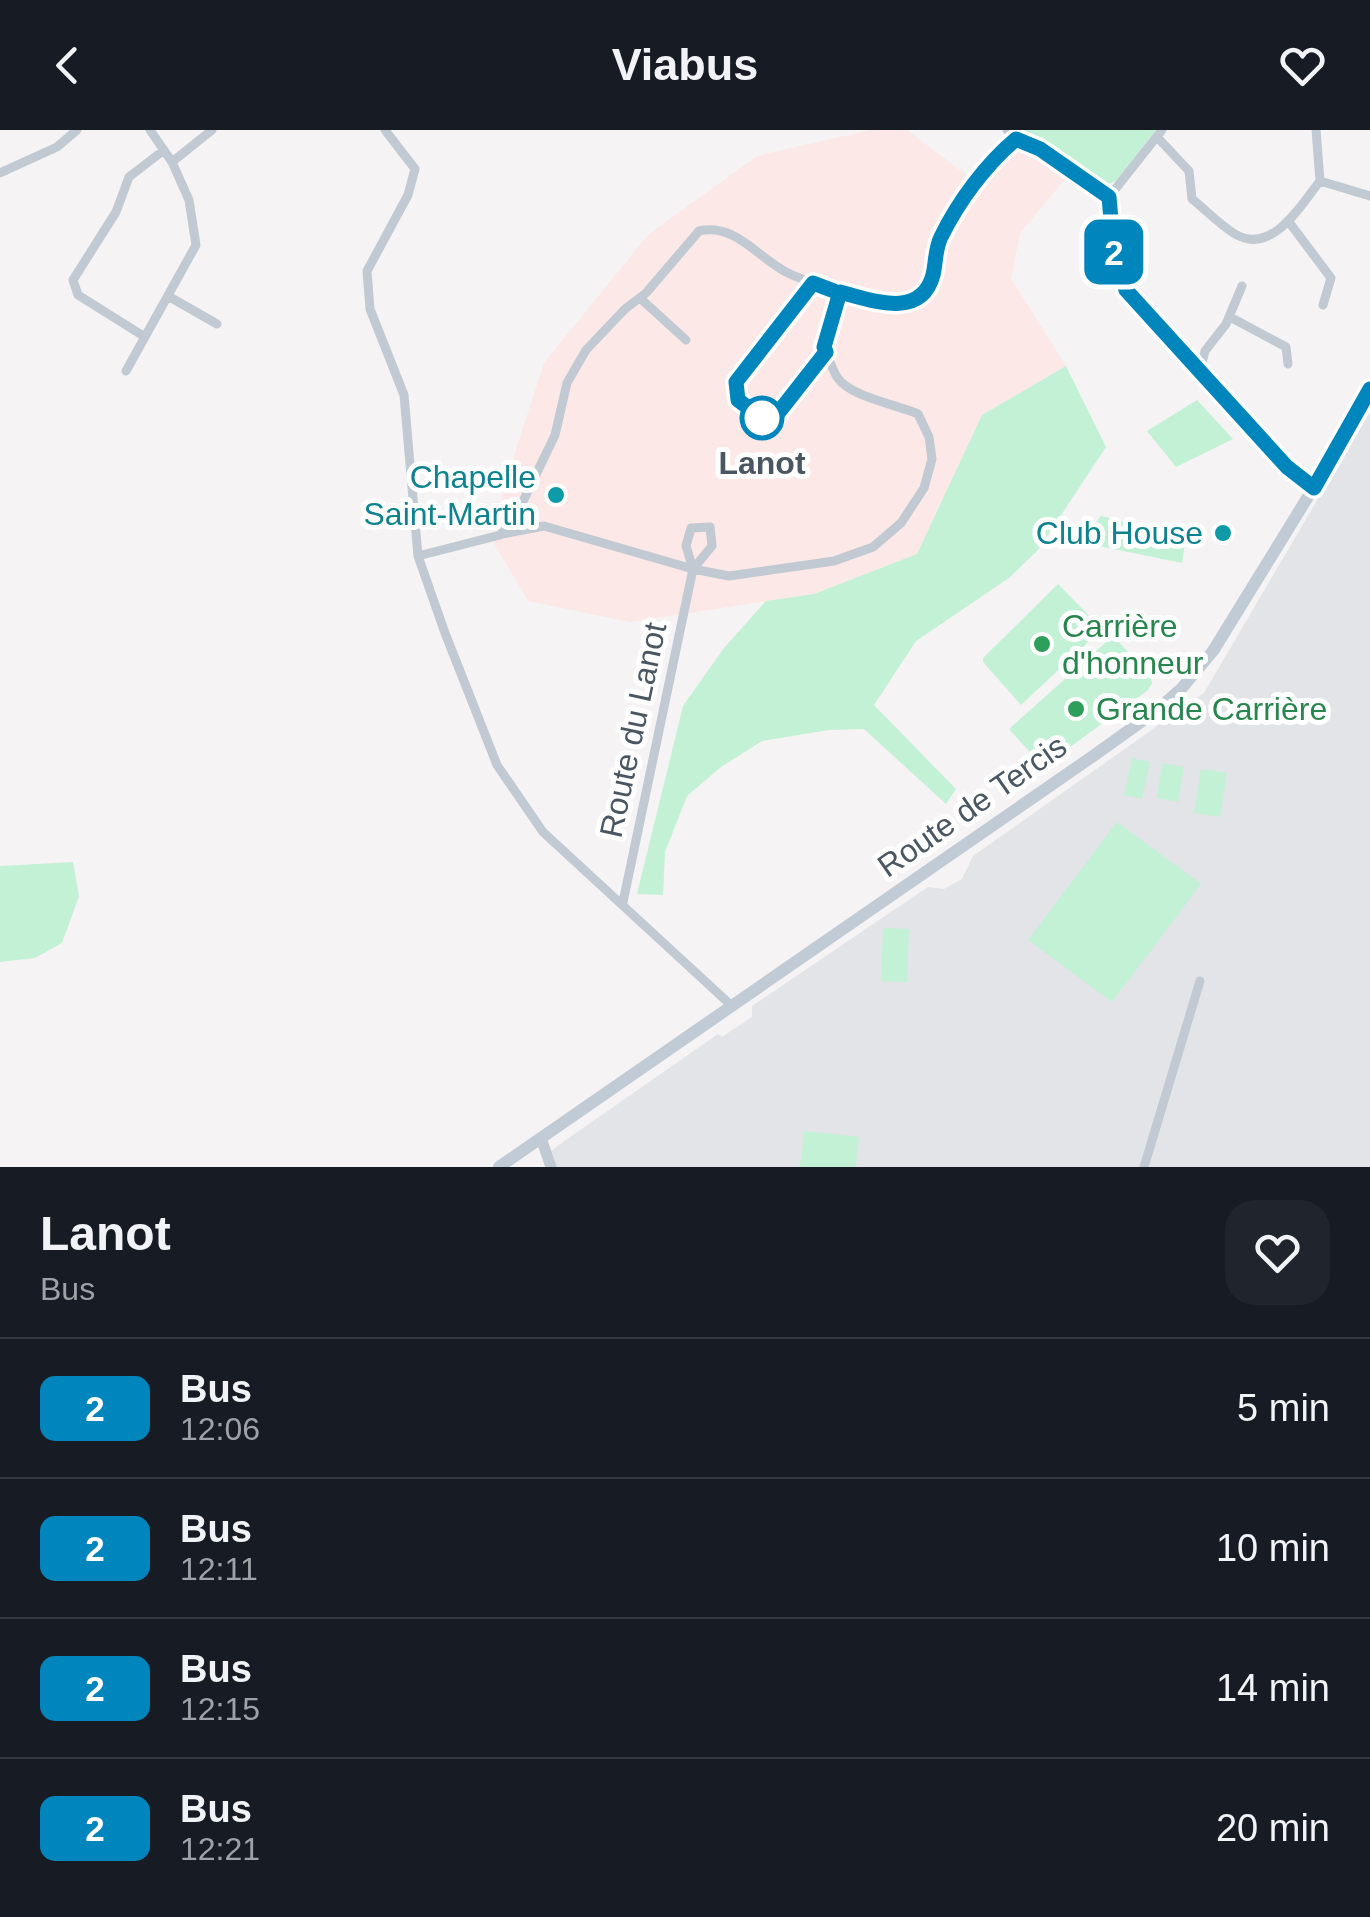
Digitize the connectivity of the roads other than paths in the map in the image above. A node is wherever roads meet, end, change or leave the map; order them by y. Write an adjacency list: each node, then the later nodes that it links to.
1 (77, 130): 11 (street)
2 (150, 130): 9 (street)
3 (212, 130): 10 (street)
4 (385, 130): 31 (street, Route du Lanot)
5 (1007, 130): 8 (street)
6 (1316, 130): 12 (street)
7 (1159, 134): 14 (street); 15 (street)
8 (1016, 139): 14 (street); 17 (street)
9 (164, 150): 10 (street); 23 (street)
10 (172, 162): 18 (street)
11 (0, 173)
12 (1320, 182): 13 (street); 15 (street)
13 (1370, 195)
14 (1109, 197): 27 (street)
15 (1289, 222): 20 (street)
16 (1242, 286): 21 (street)
17 (840, 292): 19 (street); 32 (street)
18 (168, 296): 22 (street); 23 (street)
19 (640, 298): 24 (street); 30 (street)
20 (1323, 304)
21 (1230, 316): 25 (street); 27 (street)
22 (218, 324)
23 (145, 338): 26 (street)
24 (686, 340)
25 (1288, 364)
26 (126, 371)
27 (1200, 371): 29 (street)
28 (1370, 389): 29 (main road, Route de Tercis)
29 (1314, 488): 35 (main road, Route de Tercis)
30 (500, 535): 31 (street); 32 (street)
31 (418, 556): 33 (street, Route du Lanot)
32 (693, 569): 32 (street, Route du Lanot); 33 (street, Route du Lanot)
33 (623, 902): 35 (street, Route du Lanot)
34 (1200, 980): 39 (street)
35 (733, 1007): 36 (main road, Route de Tercis)
36 (541, 1138): 37 (main road, Route de Tercis); 38 (street)
37 (499, 1167)
38 (552, 1167)
39 (1144, 1167)

